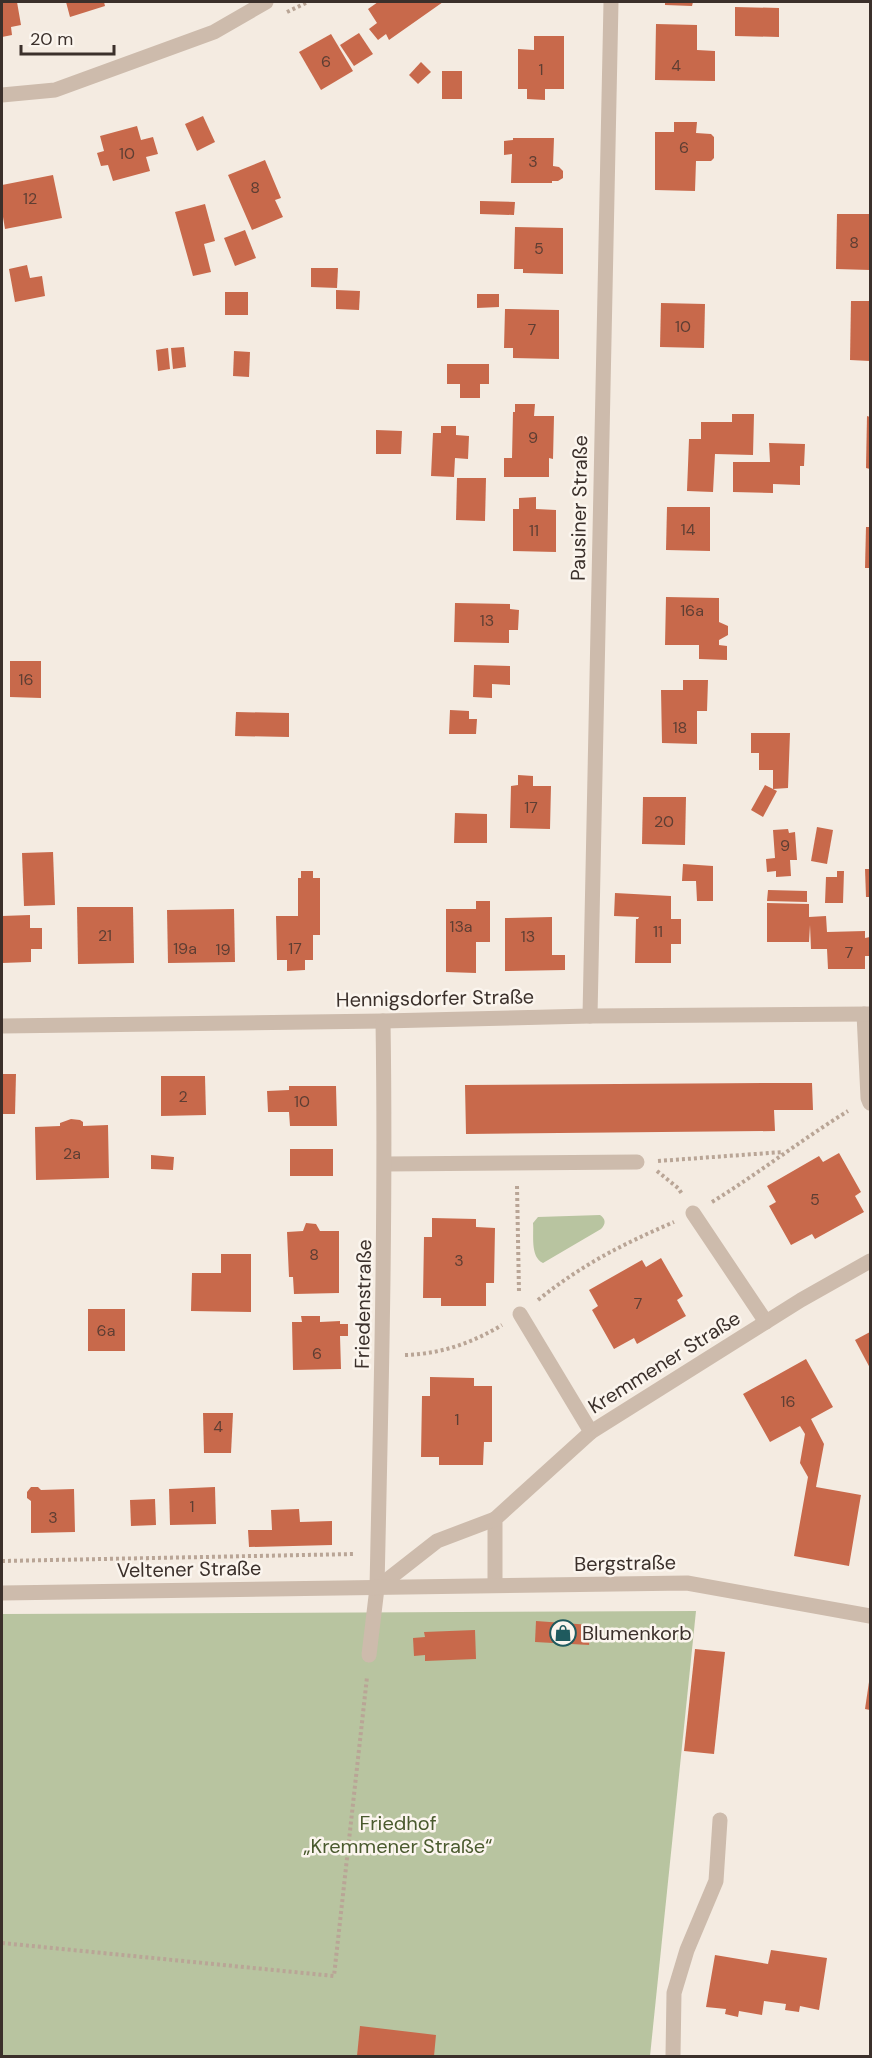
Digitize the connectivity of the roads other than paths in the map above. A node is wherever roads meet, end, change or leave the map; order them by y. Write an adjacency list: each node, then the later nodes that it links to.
1 (266, 2): 3 (street)
2 (610, 2): 5 (street, Pausiner Straße)
3 (2, 94)
4 (867, 1014): 5 (street, Hennigsdorfer Straße); 8 (street)
5 (590, 1016): 6 (street, Hennigsdorfer Straße)
6 (383, 1021): 7 (street, Hennigsdorfer Straße); 10 (street, Friedenstraße)
7 (2, 1026)
8 (869, 1101)
9 (637, 1162): 10 (street)
10 (386, 1164): 18 (street, Friedenstraße)
11 (693, 1213): 14 (street)
12 (870, 1261): 14 (street, Kremmener Straße)
13 (520, 1314): 15 (street)
14 (766, 1322): 15 (street, Kremmener Straße)
15 (591, 1432): 16 (street, Kremmener Straße)
16 (495, 1519): 17 (street); 18 (street, Kremmener Straße)
17 (495, 1585): 18 (street, Bergstraße); 20 (street, Bergstraße)
18 (377, 1588): 19 (street, Veltener Straße); 21 (street, Friedenstraße)
19 (2, 1593)
20 (870, 1616)
21 (369, 1655)
22 (720, 1820): 23 (street)
23 (673, 2056)

